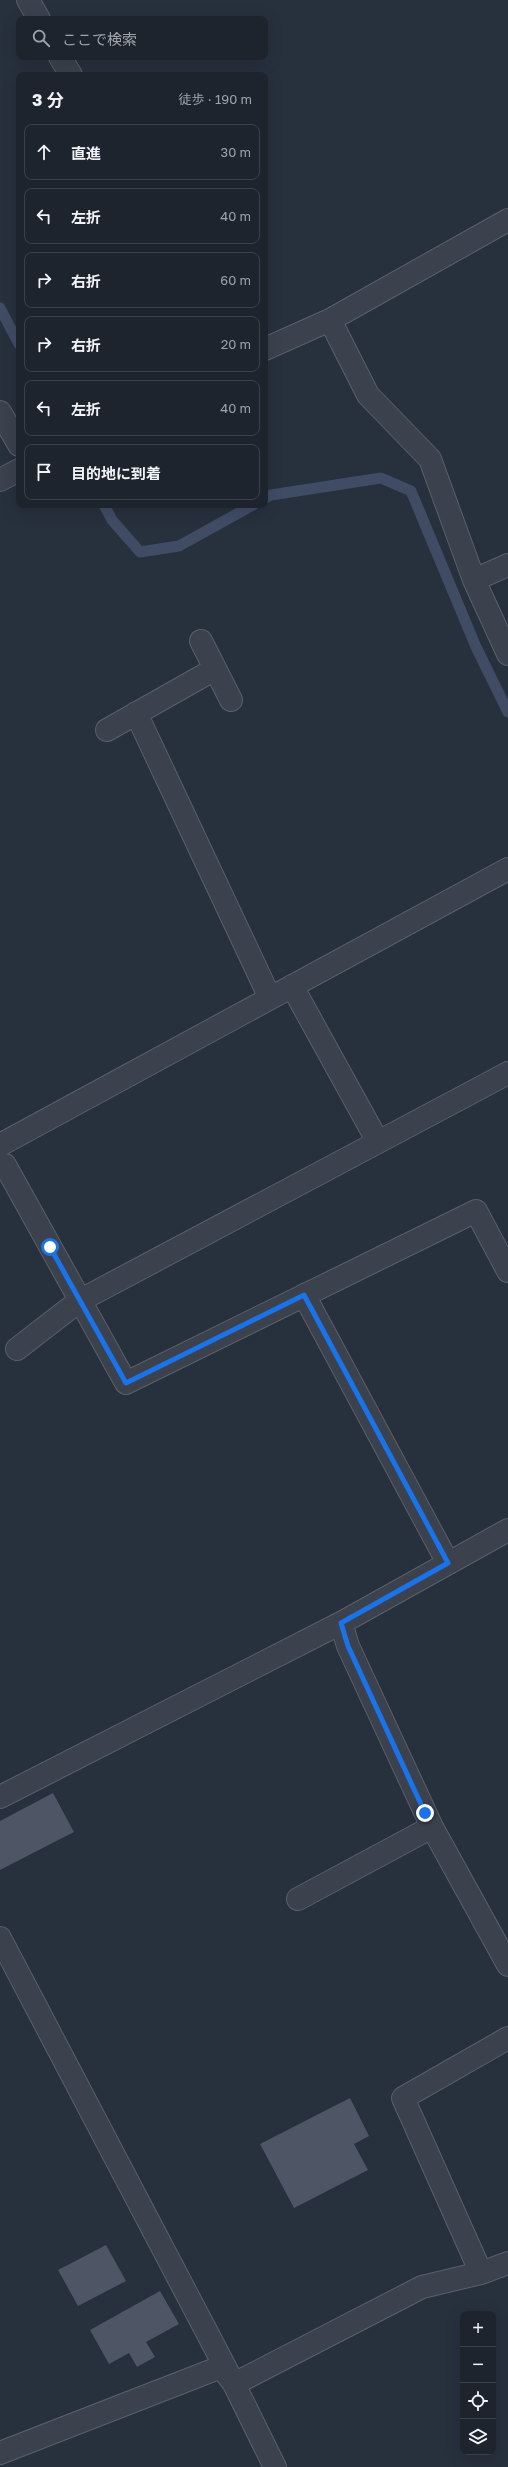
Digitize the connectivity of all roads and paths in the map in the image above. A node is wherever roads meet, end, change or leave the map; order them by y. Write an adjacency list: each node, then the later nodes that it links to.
1 (28, 0): 2 (street)
2 (37, 16)
3 (62, 60): 4 (street)
4 (69, 72)
5 (508, 220): 6 (street)
6 (330, 320): 7 (street); 13 (street)
7 (268, 348)
8 (0, 412): 9 (street)
9 (16, 440)
10 (16, 472): 11 (street)
11 (0, 480)
12 (508, 565): 13 (street)
13 (474, 580): 15 (street)
14 (201, 641): 16 (street)
15 (508, 654)
16 (215, 669): 17 (street); 18 (street)
17 (231, 700)
18 (136, 713): 19 (street); 22 (street)
19 (107, 730)
20 (508, 869): 21 (street)
21 (292, 986): 22 (street); 24 (street)
22 (270, 998): 25 (street)
23 (508, 1073): 24 (street)
24 (378, 1142): 29 (street)
25 (0, 1145)
26 (2, 1162): 29 (street)
27 (508, 1271): 28 (street)
28 (304, 1295): 29 (street); 32 (street)
29 (79, 1301): 30 (street)
30 (17, 1349)
31 (508, 1530): 32 (street)
32 (448, 1563): 33 (street)
33 (341, 1623): 34 (street); 35 (street)
34 (0, 1797)
35 (432, 1827): 36 (street); 38 (street)
36 (298, 1899)
37 (0, 1938): 42 (street)
38 (508, 1965)
39 (508, 2038): 41 (street)
40 (508, 2263): 41 (street)
41 (481, 2273): 42 (street)
42 (234, 2384): 43 (street); 44 (street)
43 (0, 2453)
44 (275, 2467)

